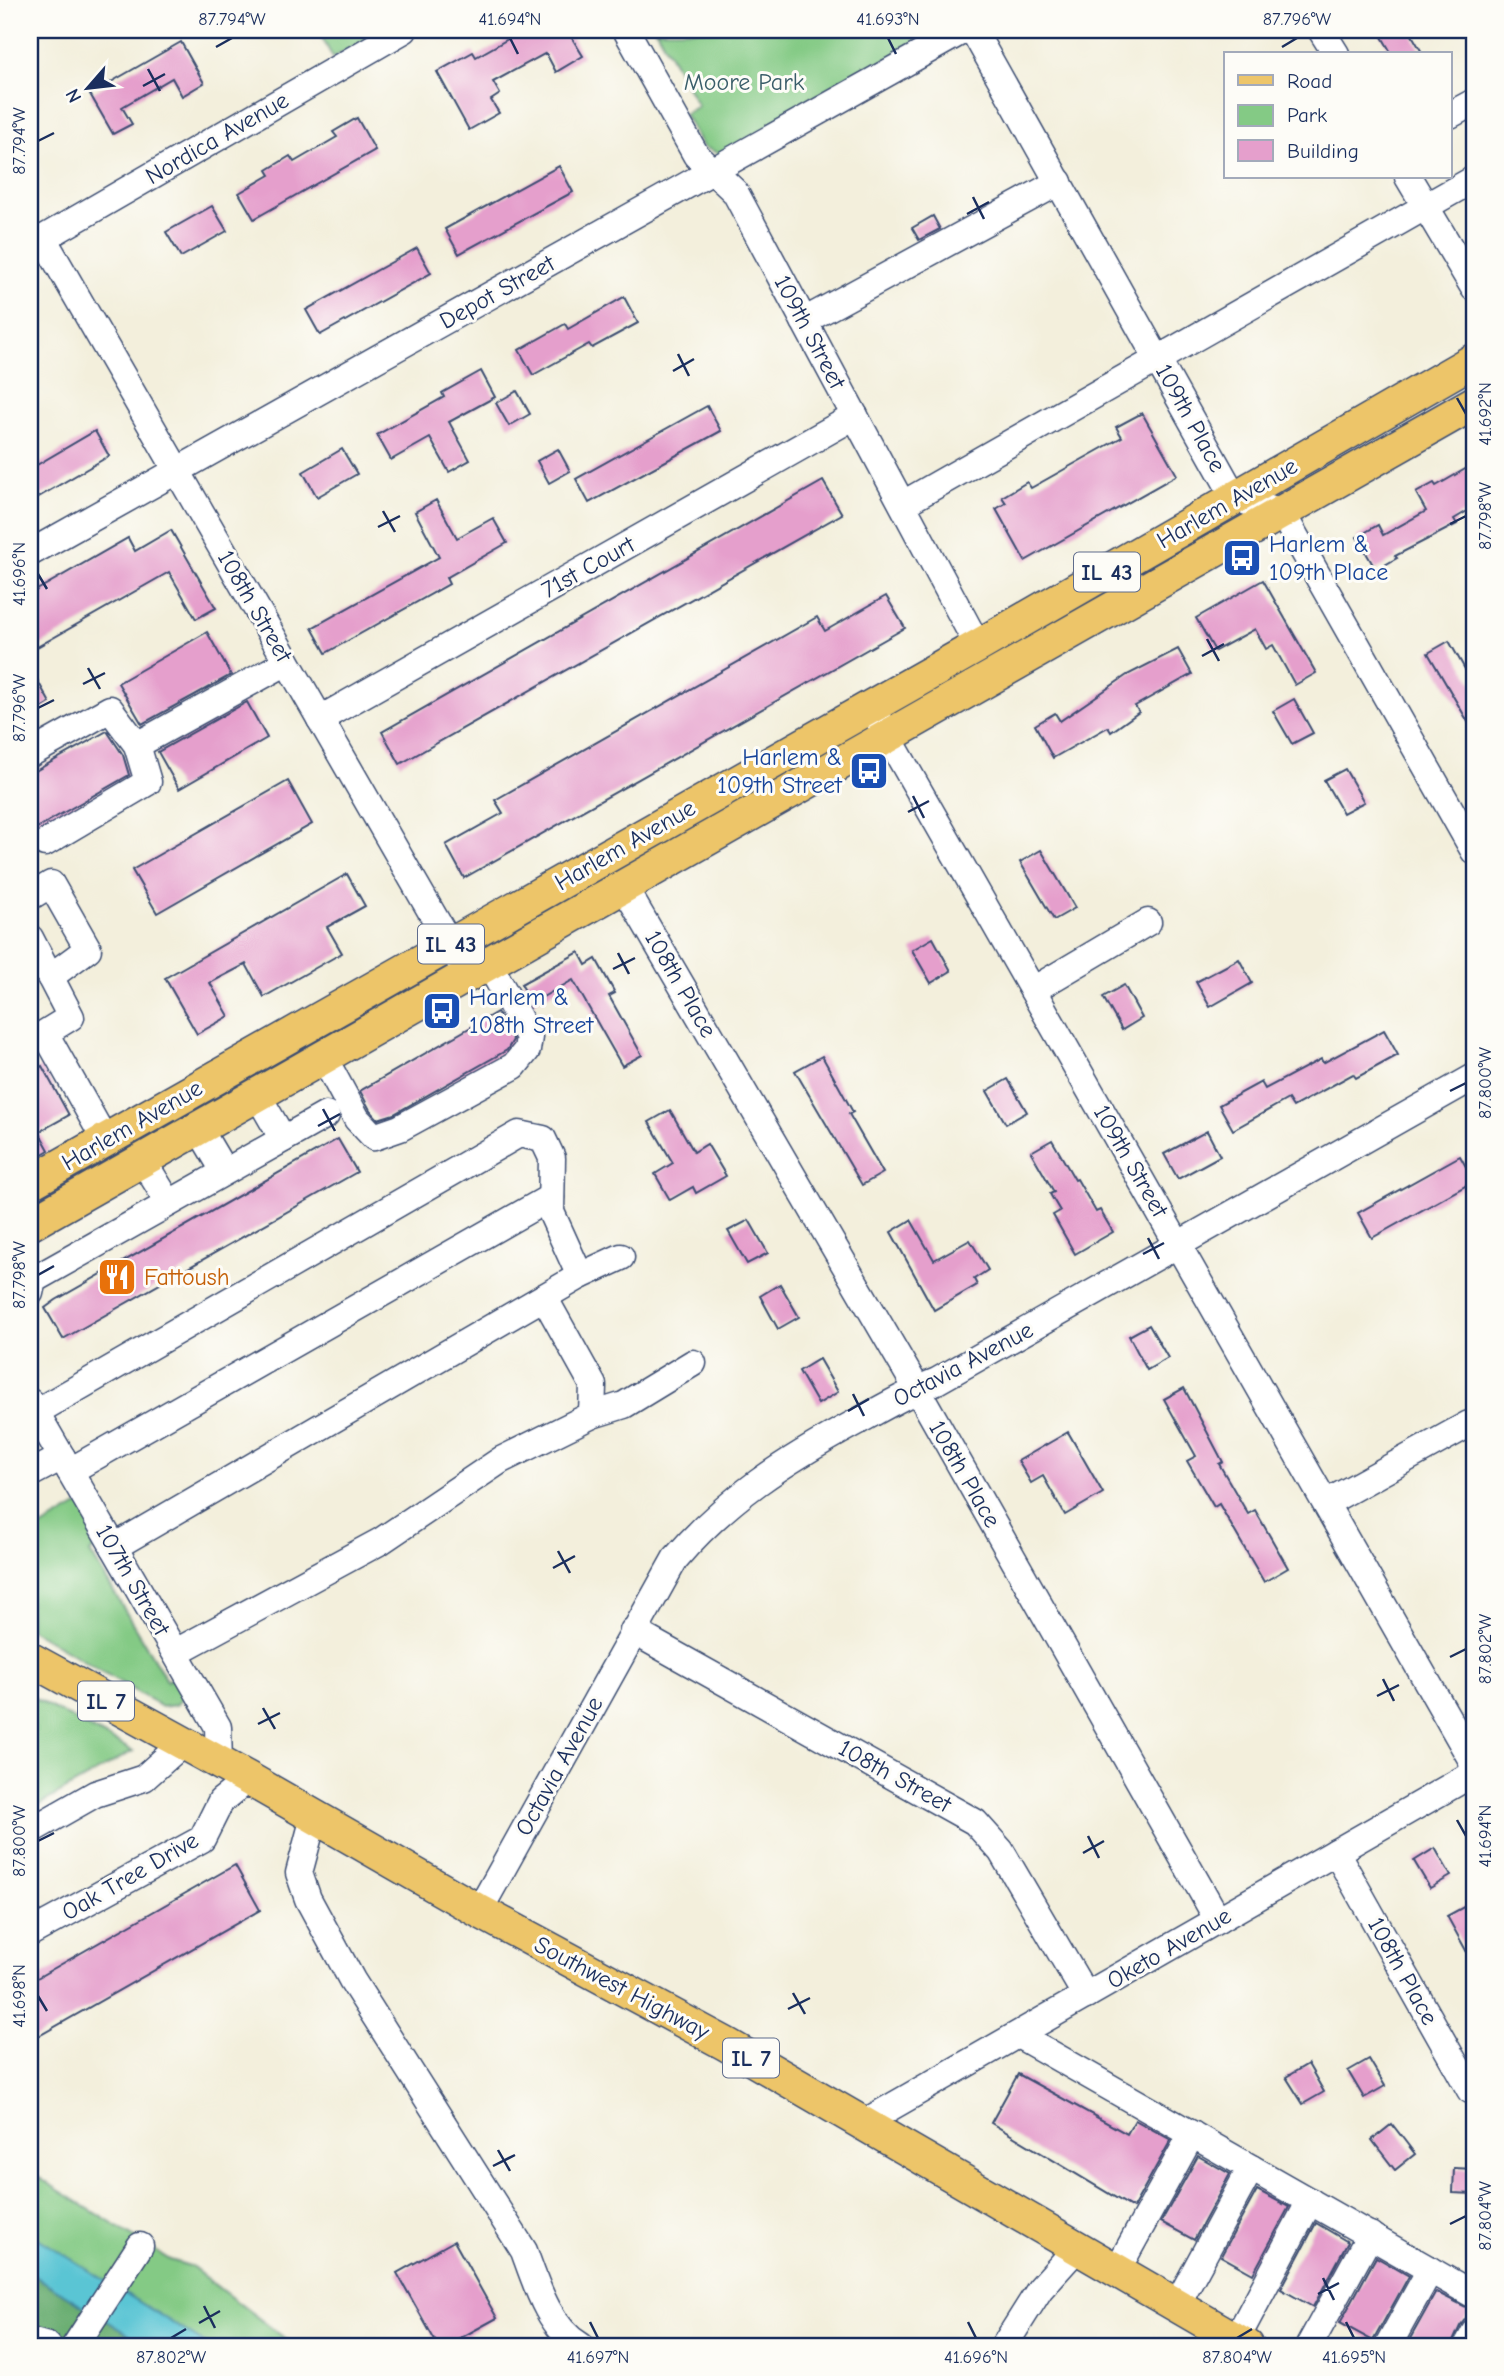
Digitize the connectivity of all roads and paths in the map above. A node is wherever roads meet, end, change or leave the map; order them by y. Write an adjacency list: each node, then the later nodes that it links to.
1 (404, 30): 14 (street, Nordica Avenue)
2 (626, 30): 9 (street, 109th Street)
3 (964, 30): 9 (street, Depot Street)
4 (974, 30): 12 (street, 109th Place)
5 (1321, 30): 6 (street)
6 (1335, 52)
7 (1474, 102): 8 (street)
8 (1452, 115)
9 (714, 173): 16 (street, 109th Street); 21 (street, Depot Street)
10 (1409, 178): 13 (street)
11 (1474, 179): 13 (street)
12 (1059, 183): 16 (street); 17 (street, 109th Place)
13 (1426, 207): 15 (street); 17 (street)
14 (36, 242): 21 (street, 108th Street)
15 (1474, 288)
16 (804, 321): 20 (street, 109th Street)
17 (1157, 359): 22 (street, 109th Place); 23 (street)
18 (1474, 360): 22 (main road, Harlem Avenue / IL 43)
19 (1474, 403): 24 (main road, Harlem Avenue / IL 43)
20 (855, 416): 23 (street, 109th Street); 29 (street, 71st Court)
21 (176, 470): 25 (street, Depot Street); 27 (street, 108th Street)
22 (1235, 498): 24 (street, 109th Place); 26 (main road, Harlem Avenue / IL 43)
23 (903, 504): 26 (street, 109th Street)
24 (1282, 513): 30 (main road, Harlem Avenue / IL 43); 34 (street)
25 (30, 553)
26 (978, 646): 28 (main road, Harlem Avenue / IL 43)
27 (287, 662): 29 (street, 108th Street); 31 (street)
28 (871, 705): 30 (street, 109th Street); 39 (main road, Harlem Avenue / IL 43)
29 (320, 719): 39 (street, 108th Street)
30 (888, 736): 35 (main road, Harlem Avenue / IL 43); 42 (street, 109th Street)
31 (137, 745): 32 (street); 33 (street)
32 (30, 754)
33 (45, 844)
34 (1474, 851)
35 (624, 885): 40 (main road, Harlem Avenue / IL 43); 63 (street, 108th Place)
36 (30, 897): 41 (street)
37 (1148, 922): 42 (street)
38 (30, 938): 41 (street)
39 (450, 944): 40 (street, 108th Street); 50 (main road, Harlem Avenue / IL 43)
40 (478, 968): 44 (main road, Harlem Avenue / IL 43); 44 (street, 108th Street)
41 (50, 977): 43 (street)
42 (1033, 990): 57 (street, 109th Street)
43 (37, 1038): 50 (street)
44 (323, 1056): 46 (main road, Harlem Avenue / IL 43)
45 (1474, 1077): 57 (street, Octavia Avenue)
46 (257, 1094): 48 (main road, Harlem Avenue / IL 43); 49 (street)
47 (326, 1115): 49 (street)
48 (198, 1128): 51 (main road, Harlem Avenue / IL 43); 52 (street)
49 (282, 1139): 52 (street)
50 (105, 1140): 53 (main road, Harlem Avenue / IL 43)
51 (142, 1159): 55 (street); 56 (main road, Harlem Avenue / IL 43)
52 (224, 1171): 55 (street)
53 (30, 1183)
54 (551, 1197): 59 (street); 64 (street); 67 (street)
55 (169, 1203): 60 (street)
56 (30, 1224)
57 (1178, 1244): 63 (street, Octavia Avenue); 69 (street, 109th Street)
58 (621, 1257): 59 (street)
59 (580, 1276): 61 (street)
60 (30, 1293)
61 (544, 1297): 65 (street); 70 (street)
62 (693, 1363): 65 (street)
63 (917, 1389): 71 (street, Octavia Avenue); 83 (street, 108th Place)
64 (33, 1407): 67 (street, 107th Street)
65 (592, 1415): 72 (street)
66 (1469, 1424): 69 (street)
67 (66, 1464): 68 (street); 70 (street, 107th Street)
68 (30, 1474)
69 (1326, 1503): 76 (street, 109th Street)
70 (114, 1547): 72 (street, 107th Street)
71 (634, 1631): 82 (street, Octavia Avenue); 85 (street, 108th Street)
72 (176, 1652): 75 (street, 107th Street)
73 (30, 1659): 74 (main road, Southwest Highway / IL 7)
74 (183, 1743): 75 (main road, Southwest Highway / IL 7); 80 (street)
75 (219, 1763): 78 (main road, Southwest Highway / IL 7)
76 (1474, 1764)
77 (1474, 1773): 81 (street, Oketo Avenue)
78 (249, 1779): 79 (main road, Southwest Highway / IL 7); 84 (street, Oak Tree Drive)
79 (314, 1817): 82 (main road, Southwest Highway / IL 7); 104 (street)
80 (30, 1831)
81 (1336, 1852): 83 (street, Oketo Avenue); 87 (street, 108th Place)
82 (479, 1911): 88 (main road, Southwest Highway / IL 7)
83 (1218, 1920): 85 (street, Oketo Avenue)
84 (30, 1933)
85 (1086, 1996): 86 (street, Oketo Avenue)
86 (1018, 2035): 88 (street, Oketo Avenue); 89 (street)
87 (1469, 2091)
88 (864, 2122): 94 (main road, Southwest Highway / IL 7)
89 (1192, 2134): 90 (street); 96 (street)
90 (1251, 2168): 91 (street); 98 (street)
91 (1310, 2202): 92 (street); 102 (street)
92 (1370, 2235): 95 (street); 106 (street)
93 (140, 2246): 100 (street)
94 (1076, 2249): 96 (main road, Southwest Highway / IL 7); 105 (street)
95 (1430, 2270): 97 (street); 107 (street)
96 (1116, 2272): 98 (main road, Southwest Highway / IL 7)
97 (1474, 2295)
98 (1176, 2306): 102 (main road, Southwest Highway / IL 7)
99 (1474, 2333): 108 (street)
100 (81, 2337)
101 (30, 2341): 103 (street)
102 (1239, 2344)
103 (48, 2346)
104 (581, 2346)
105 (1004, 2346)
106 (1309, 2346)
107 (1388, 2346)
108 (1467, 2346)

